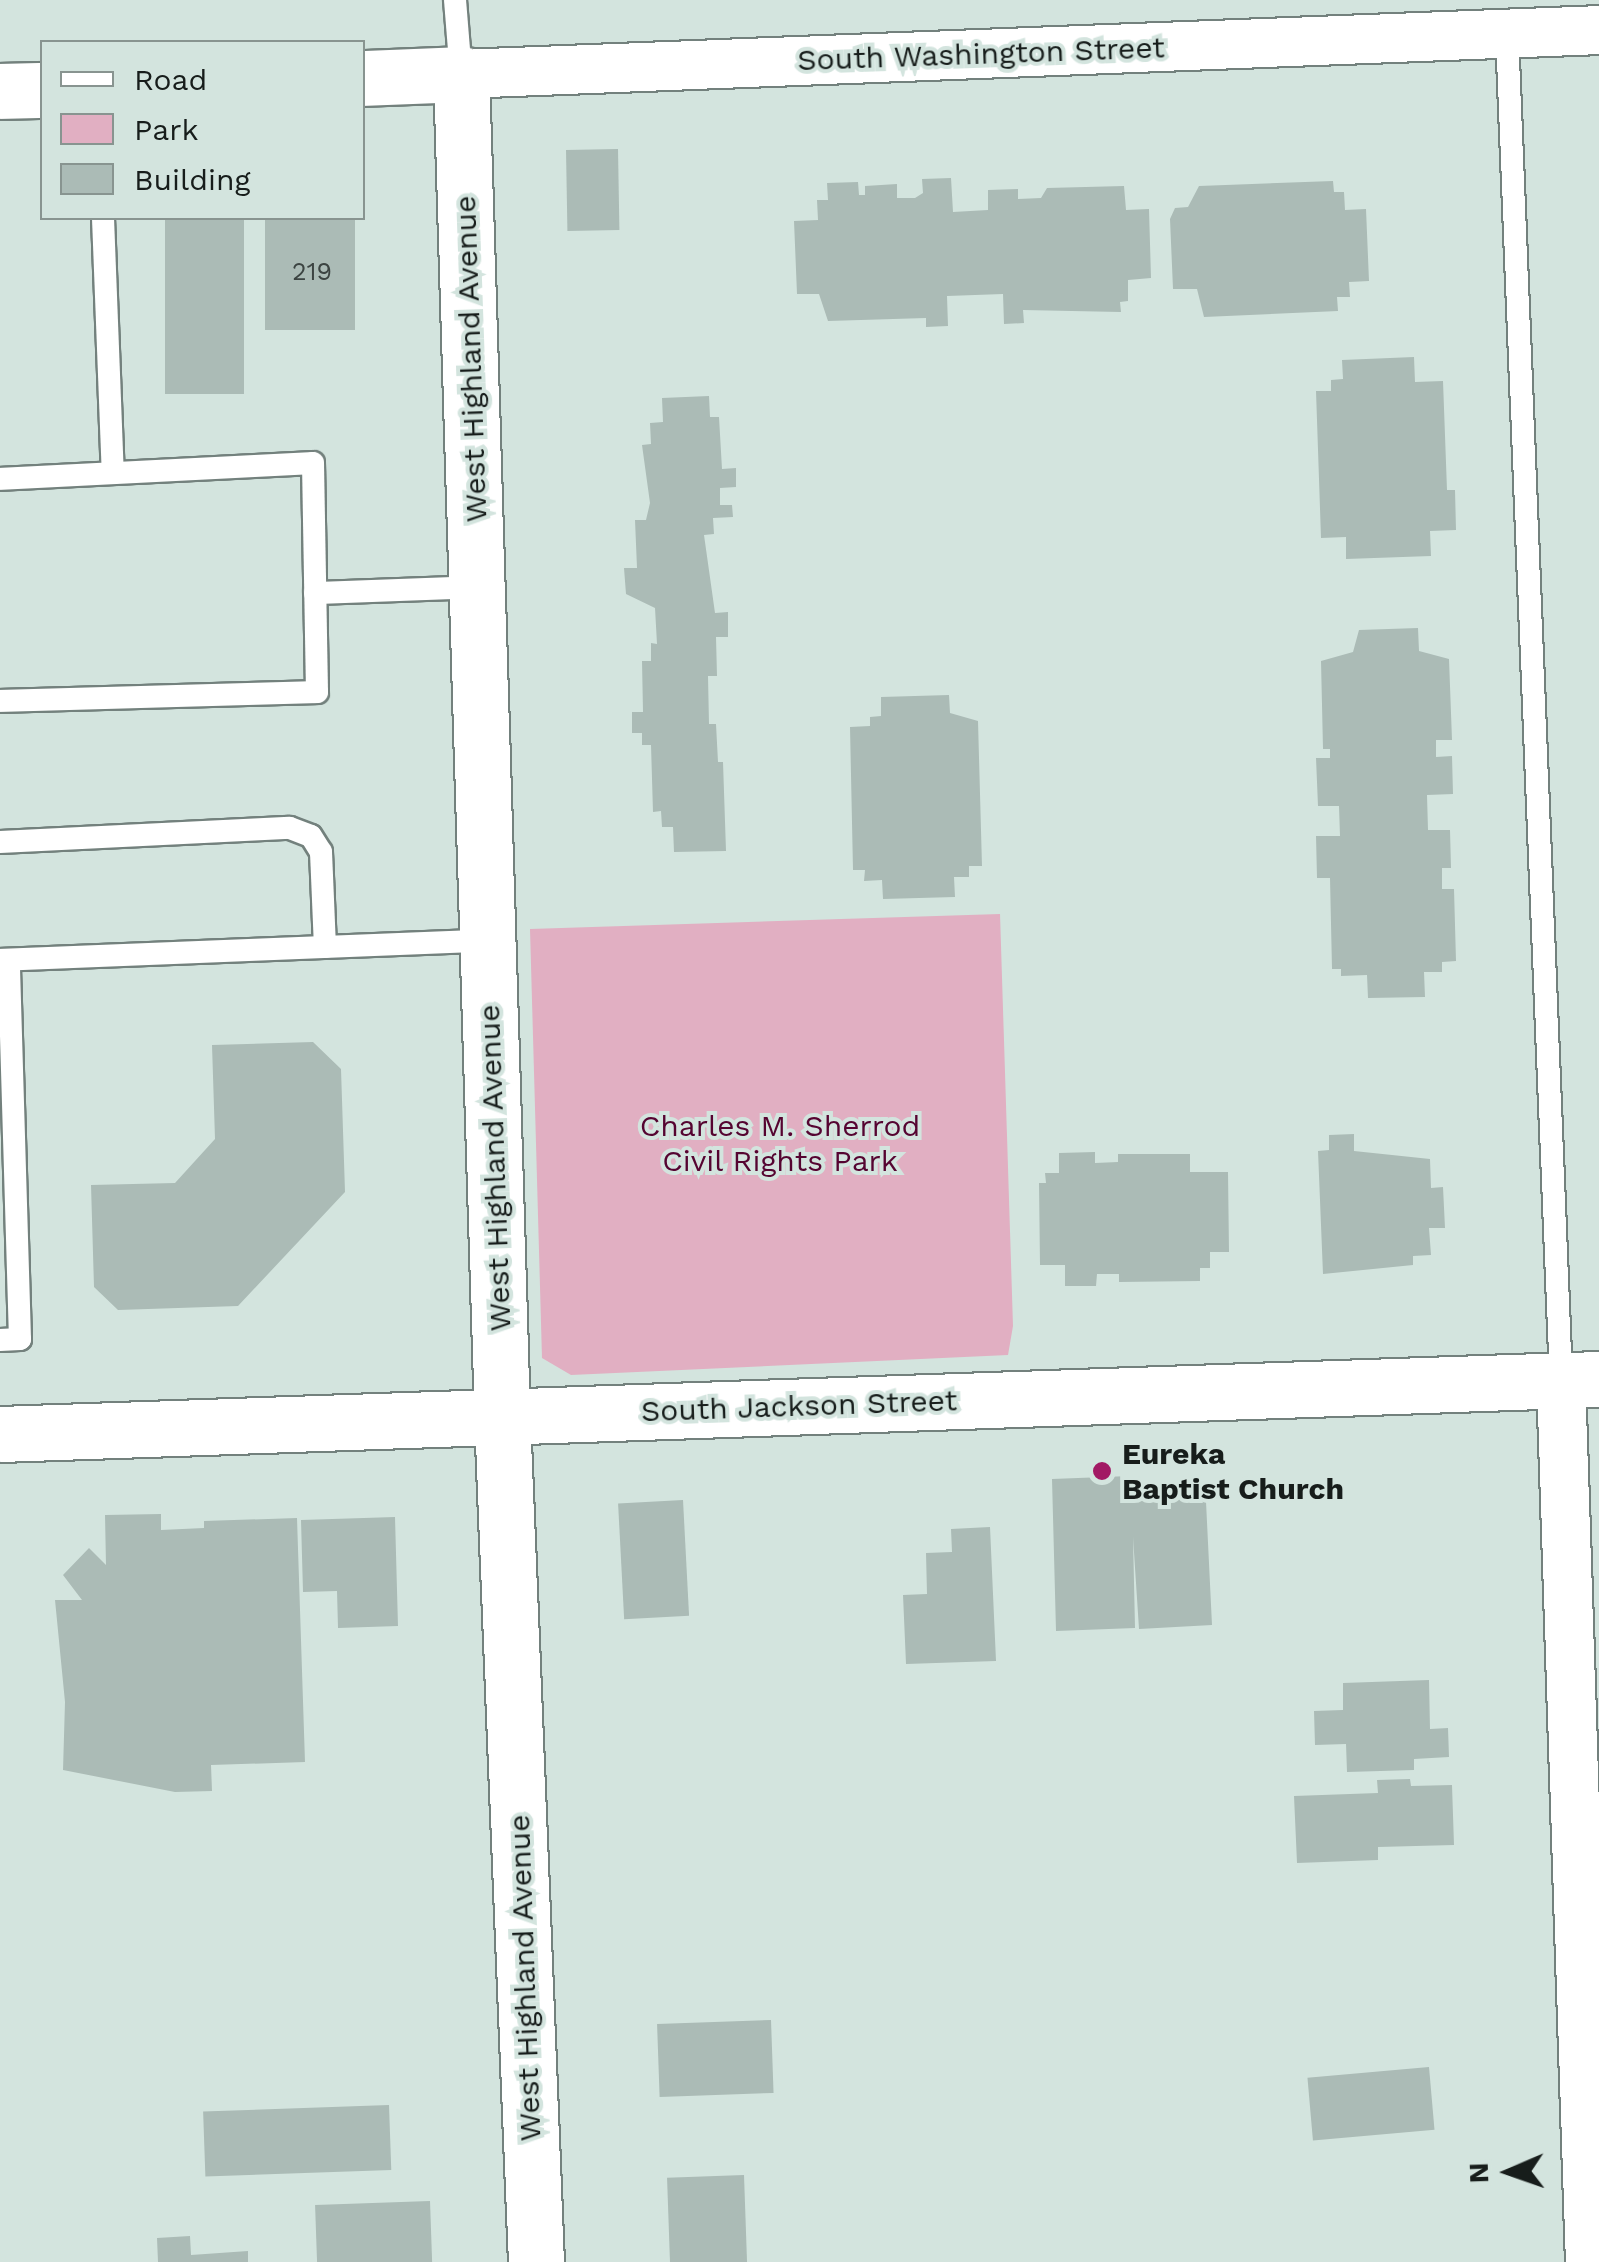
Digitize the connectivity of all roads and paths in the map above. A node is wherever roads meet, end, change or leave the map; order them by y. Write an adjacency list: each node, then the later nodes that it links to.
1 (455, 0): 4 (lane)
2 (1506, 17): 3 (street, South Washington Street); 4 (street, South Washington Street); 19 (lane)
3 (1599, 30)
4 (462, 74): 5 (street, South Washington Street); 11 (street, West Highland Avenue)
5 (365, 78)
6 (40, 90): 7 (street)
7 (0, 91)
8 (102, 220): 9 (lane)
9 (113, 473): 10 (lane); 12 (lane)
10 (0, 479)
11 (478, 587): 12 (lane); 15 (street, West Highland Avenue)
12 (315, 593): 13 (lane)
13 (0, 700)
14 (0, 842): 16 (lane)
15 (489, 940): 16 (lane); 20 (street, West Highland Avenue)
16 (326, 947): 17 (lane)
17 (4, 960): 18 (lane)
18 (0, 1340)
19 (1580, 1379): 20 (street, South Jackson Street); 23 (street)
20 (502, 1416): 21 (street, South Jackson Street); 22 (street, West Highland Avenue)
21 (0, 1434)
22 (536, 2262)
23 (1590, 2262)

